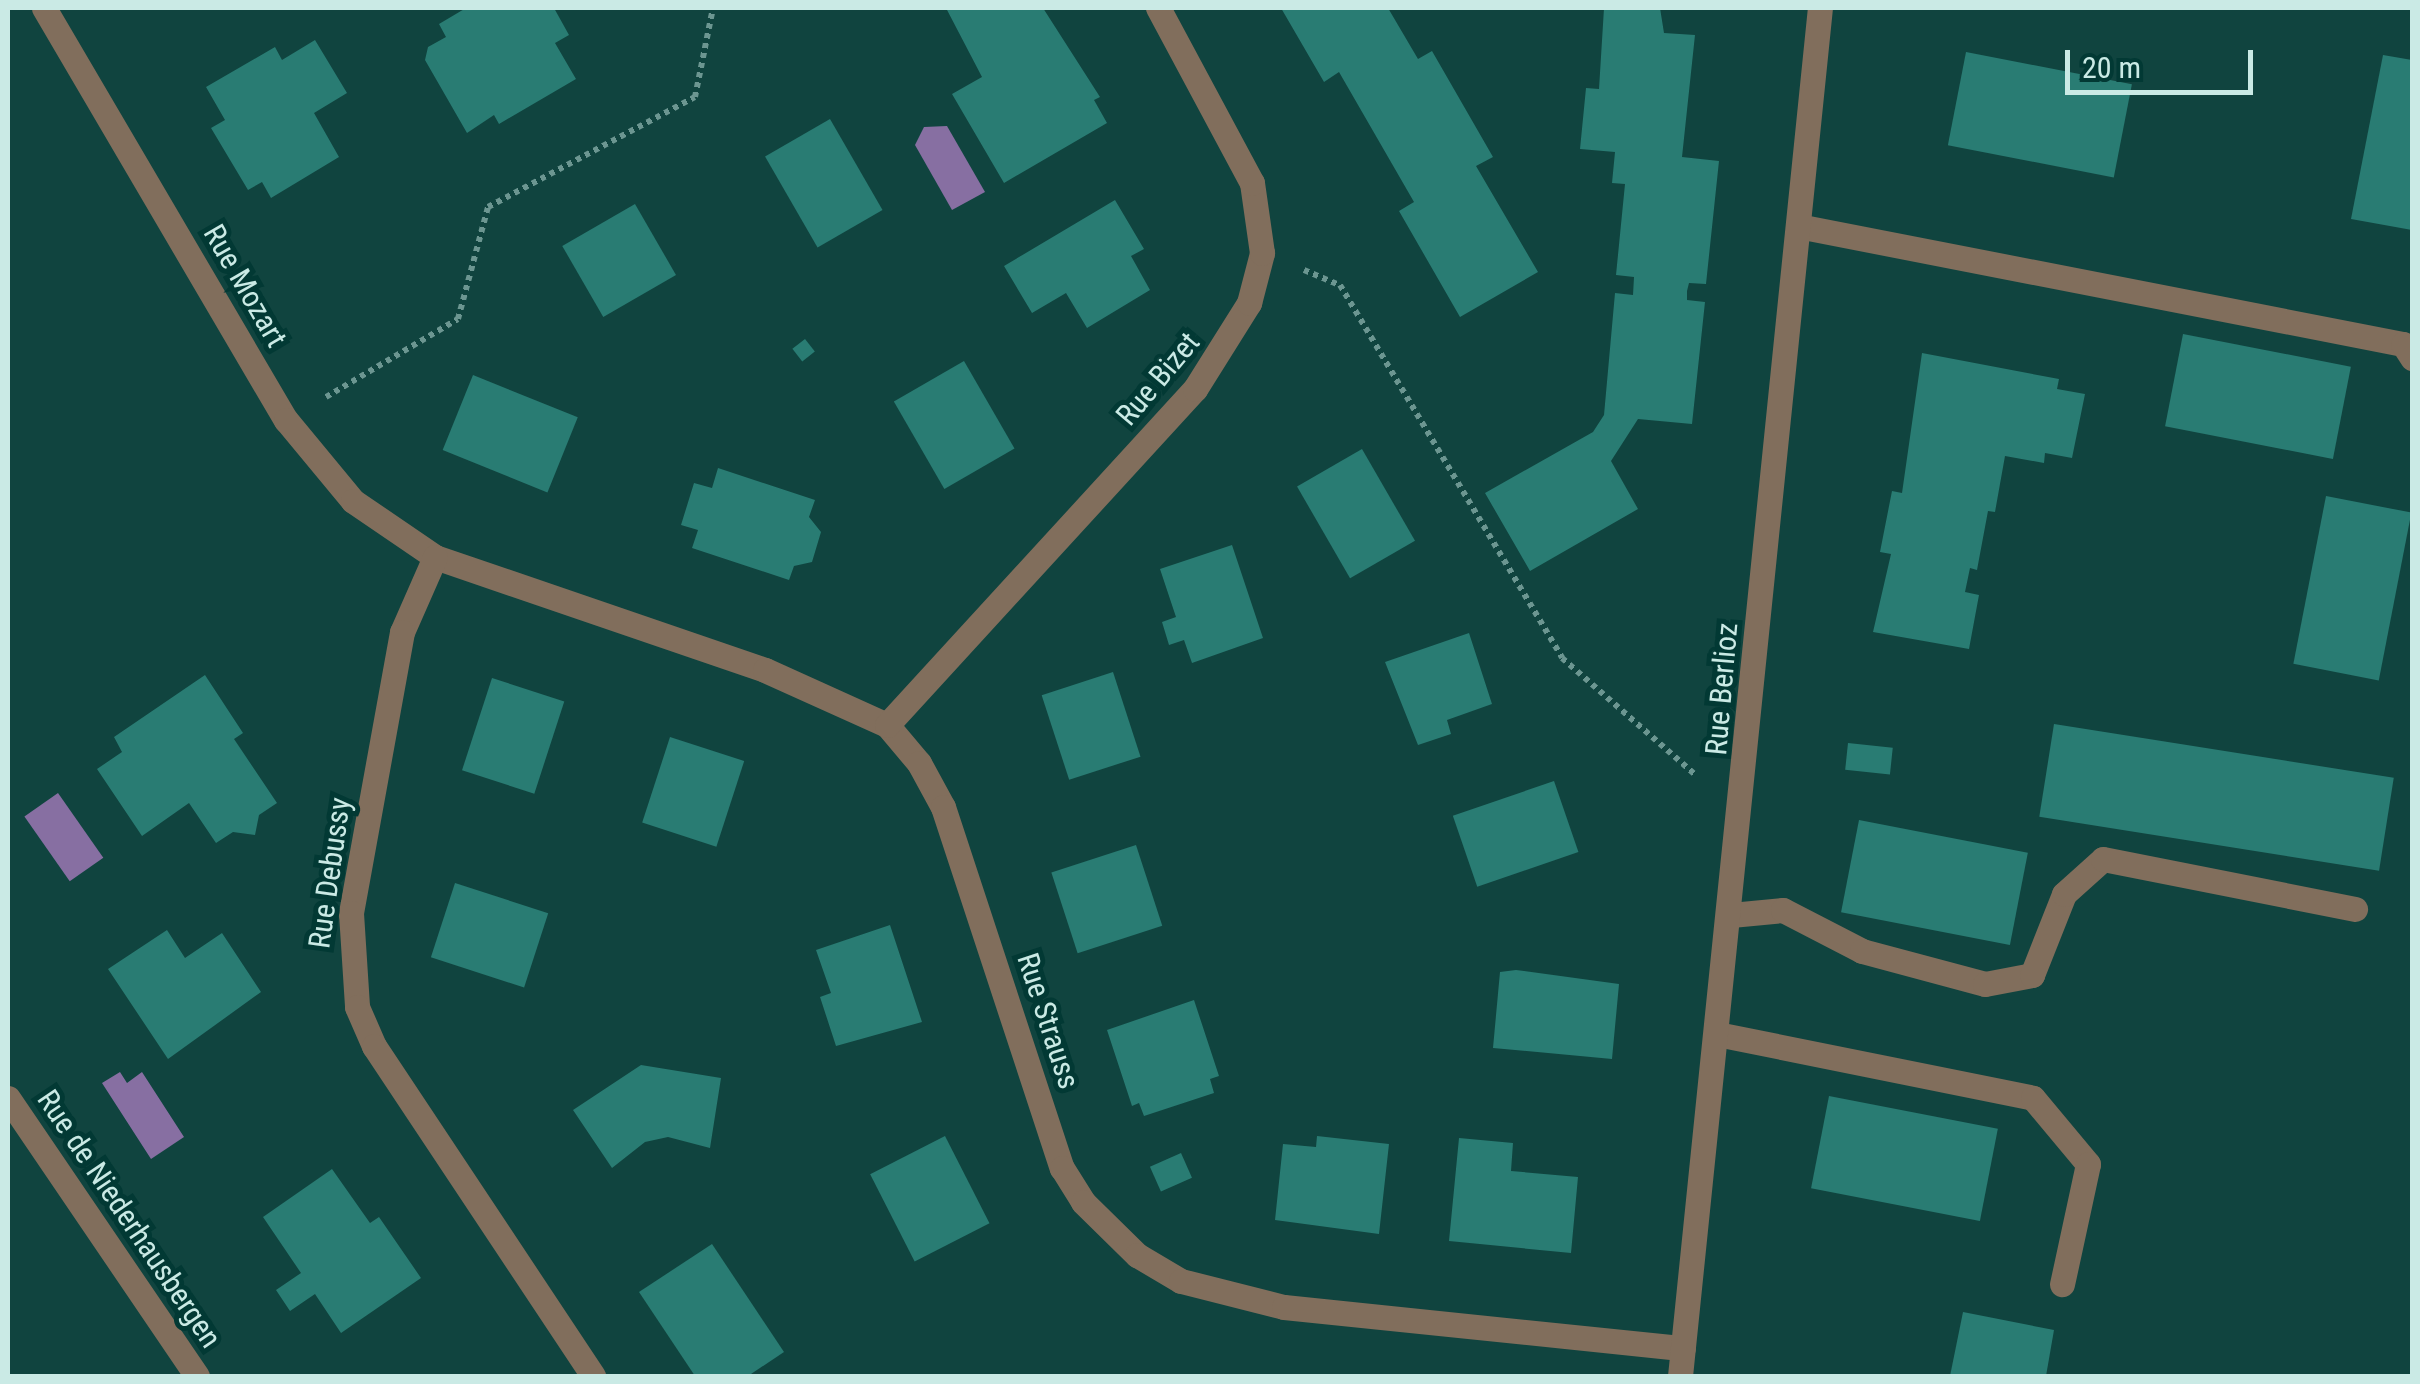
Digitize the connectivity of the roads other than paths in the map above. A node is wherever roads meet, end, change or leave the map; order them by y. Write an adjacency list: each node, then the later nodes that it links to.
1 (44, 8): 6 (street, Rue Mozart)
2 (1158, 8): 7 (street, Rue Bizet)
3 (1820, 8): 4 (street, Rue Berlioz)
4 (1798, 226): 5 (street); 9 (street, Rue Berlioz)
5 (2412, 358)
6 (435, 557): 7 (street, Rue Strauss); 15 (street, Rue Debussy)
7 (887, 725): 13 (street, Rue Strauss)
8 (2355, 909): 9 (street)
9 (1731, 916): 10 (street, Rue Berlioz)
10 (1717, 1034): 12 (street); 13 (street, Rue Berlioz)
11 (8, 1098): 14 (street, Rue de Niederhausbergen)
12 (2062, 1284)
13 (1684, 1348): 16 (street, Rue Berlioz)
14 (197, 1376)
15 (593, 1376)
16 (1680, 1376)

